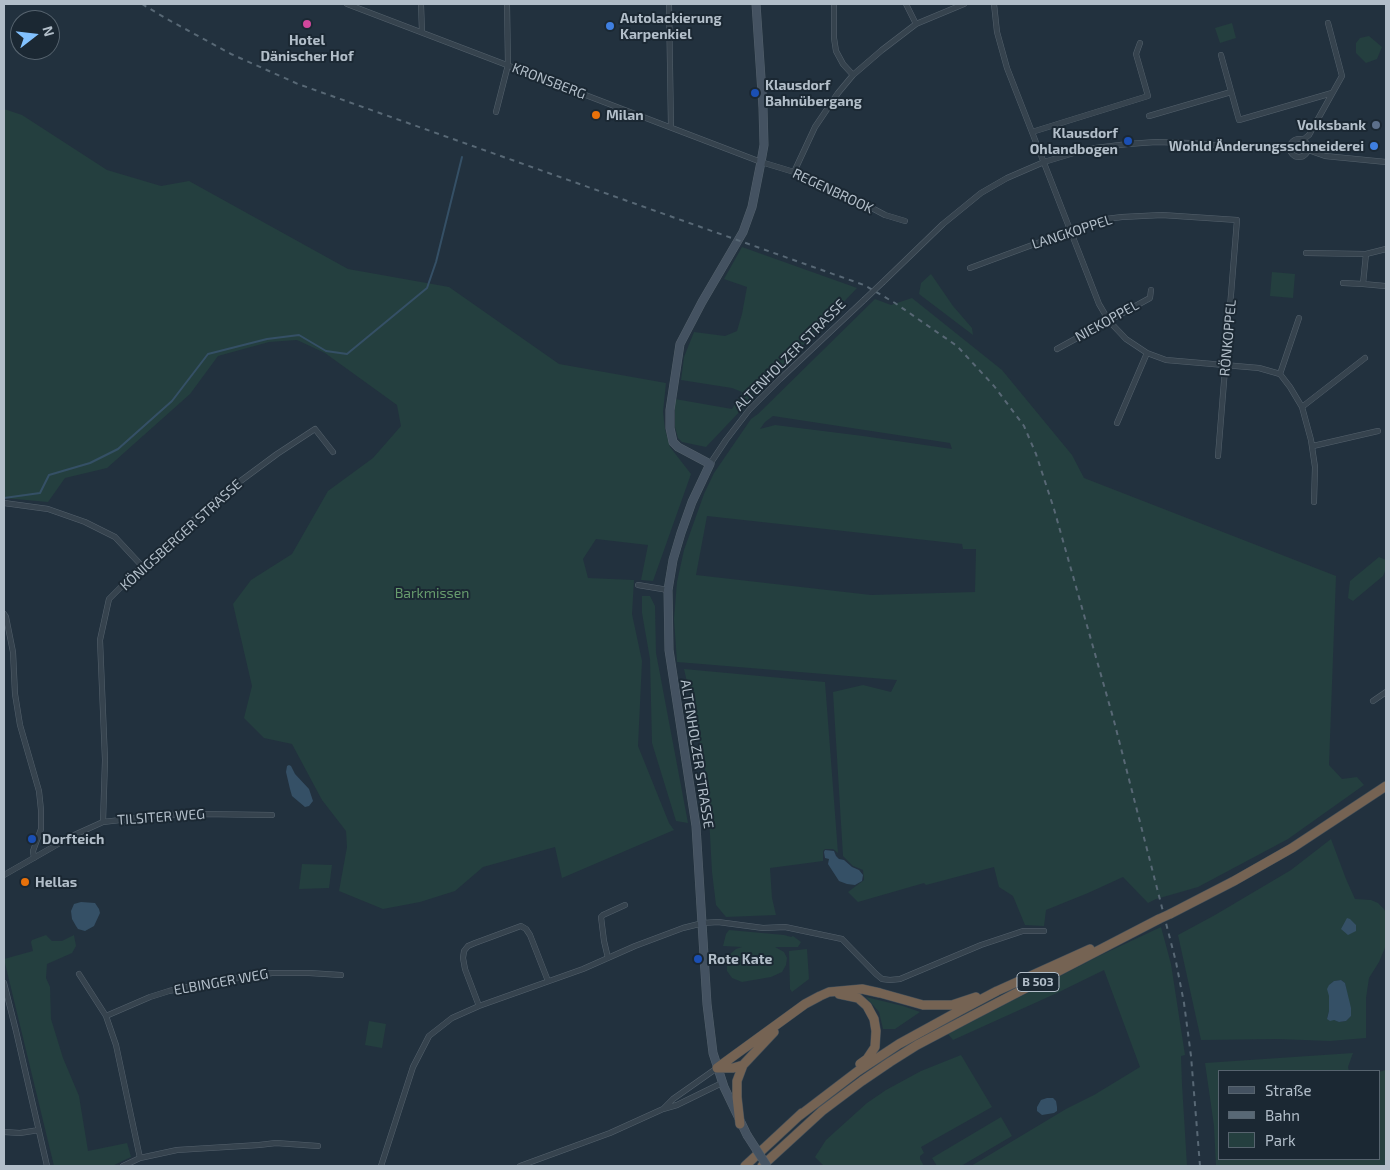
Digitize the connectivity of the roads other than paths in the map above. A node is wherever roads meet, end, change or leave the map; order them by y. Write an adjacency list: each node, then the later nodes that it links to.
1 (347, 4): 12 (street, KRONSBERG)
2 (421, 4): 12 (street)
3 (507, 4): 15 (street)
4 (669, 4): 21 (street)
5 (756, 4): 26 (street)
6 (834, 4): 16 (street)
7 (906, 4): 11 (street)
8 (964, 4): 11 (street)
9 (994, 4): 22 (street)
10 (1328, 23): 18 (street)
11 (916, 24): 16 (street)
12 (422, 32): 15 (street, KRONSBERG)
13 (1140, 43): 22 (street)
14 (1221, 54): 17 (street)
15 (508, 65): 19 (street); 21 (street, KRONSBERG)
16 (852, 75): 29 (street)
17 (1231, 92): 18 (street); 20 (street)
18 (1332, 93): 23 (street)
19 (496, 112)
20 (1149, 116)
21 (671, 127): 26 (street, KRONSBERG)
22 (1032, 132): 27 (street)
23 (1304, 139): 24 (street); 25 (street)
24 (1290, 148): 25 (street); 27 (street, ALTENHOLZER STRASSE)
25 (1308, 150): 28 (street)
26 (761, 162): 29 (street, REGENBROOK); 54 (street)
27 (1044, 162): 32 (street); 54 (street, ALTENHOLZER STRASSE, bridge)
28 (1386, 162)
29 (794, 172): 31 (street, REGENBROOK)
30 (1238, 220): 32 (street, LANGKOPPEL); 46 (street, RÖNKOPPEL)
31 (905, 221)
32 (1070, 231): 36 (street, LANGKOPPEL); 42 (street)
33 (1386, 249): 35 (street)
34 (1306, 253): 35 (street)
35 (1366, 254): 38 (street)
36 (970, 268)
37 (1344, 283): 38 (street)
38 (1363, 284): 39 (street)
39 (1385, 286)
40 (1151, 290): 42 (street, NIEKOPPEL)
41 (1299, 318): 47 (street)
42 (1109, 321): 43 (street, NIEKOPPEL); 44 (street)
43 (1057, 348)
44 (1147, 353): 46 (street); 49 (street)
45 (1365, 358): 48 (street)
46 (1225, 366): 47 (street); 53 (street, RÖNKOPPEL)
47 (1280, 374): 48 (street)
48 (1302, 408): 51 (street)
49 (1117, 424)
50 (1378, 432): 51 (street)
51 (1313, 446): 55 (street)
52 (332, 452): 57 (street, KÖNIGSBERGER STRASSE)
53 (1218, 456)
54 (710, 464): 59 (street, ALTENHOLZER STRASSE)
55 (1314, 502)
56 (4, 503): 57 (street)
57 (142, 566): 65 (street, KÖNIGSBERGER STRASSE)
58 (638, 585): 59 (street)
59 (668, 590): 70 (street, ALTENHOLZER STRASSE)
60 (4, 614): 66 (street)
61 (1386, 692): 62 (street)
62 (1372, 701)
63 (1386, 786): 69 (highway, B 503, bridge)
64 (272, 815): 65 (street, TILSITER WEG)
65 (103, 822): 66 (street, TILSITER WEG)
66 (34, 858): 67 (street, TILSITER WEG)
67 (4, 875)
68 (625, 905): 72 (street)
69 (1159, 920): 77 (highway, B 503); 97 (highway, B 503)
70 (703, 923): 71 (street); 72 (street); 83 (street, ALTENHOLZER STRASSE)
71 (1044, 931)
72 (608, 958): 75 (street)
73 (78, 974): 80 (street)
74 (341, 975): 80 (street, ELBINGER WEG)
75 (548, 981): 79 (street); 79 (street)
76 (4, 983): 88 (street)
77 (998, 991): 78 (highway); 86 (highway, B 503)
78 (829, 992): 81 (highway); 86 (highway)
79 (479, 1006): 94 (street)
80 (106, 1016): 91 (street)
81 (787, 1017): 82 (highway); 83 (highway)
82 (743, 1065): 83 (highway); 87 (highway)
83 (717, 1068): 84 (street, ALTENHOLZER STRASSE); 85 (street)
84 (722, 1083): 85 (street); 87 (street, ALTENHOLZER STRASSE)
85 (664, 1109): 95 (street)
86 (799, 1116): 96 (highway, B 503)
87 (740, 1124): 98 (street, ALTENHOLZER STRASSE, bridge)
88 (39, 1130): 89 (street); 92 (street)
89 (4, 1132)
90 (318, 1146): 91 (street)
91 (140, 1158): 93 (street)
92 (47, 1166)
93 (123, 1166)
94 (381, 1166)
95 (520, 1166)
96 (746, 1166)
97 (762, 1166)
98 (767, 1166)

